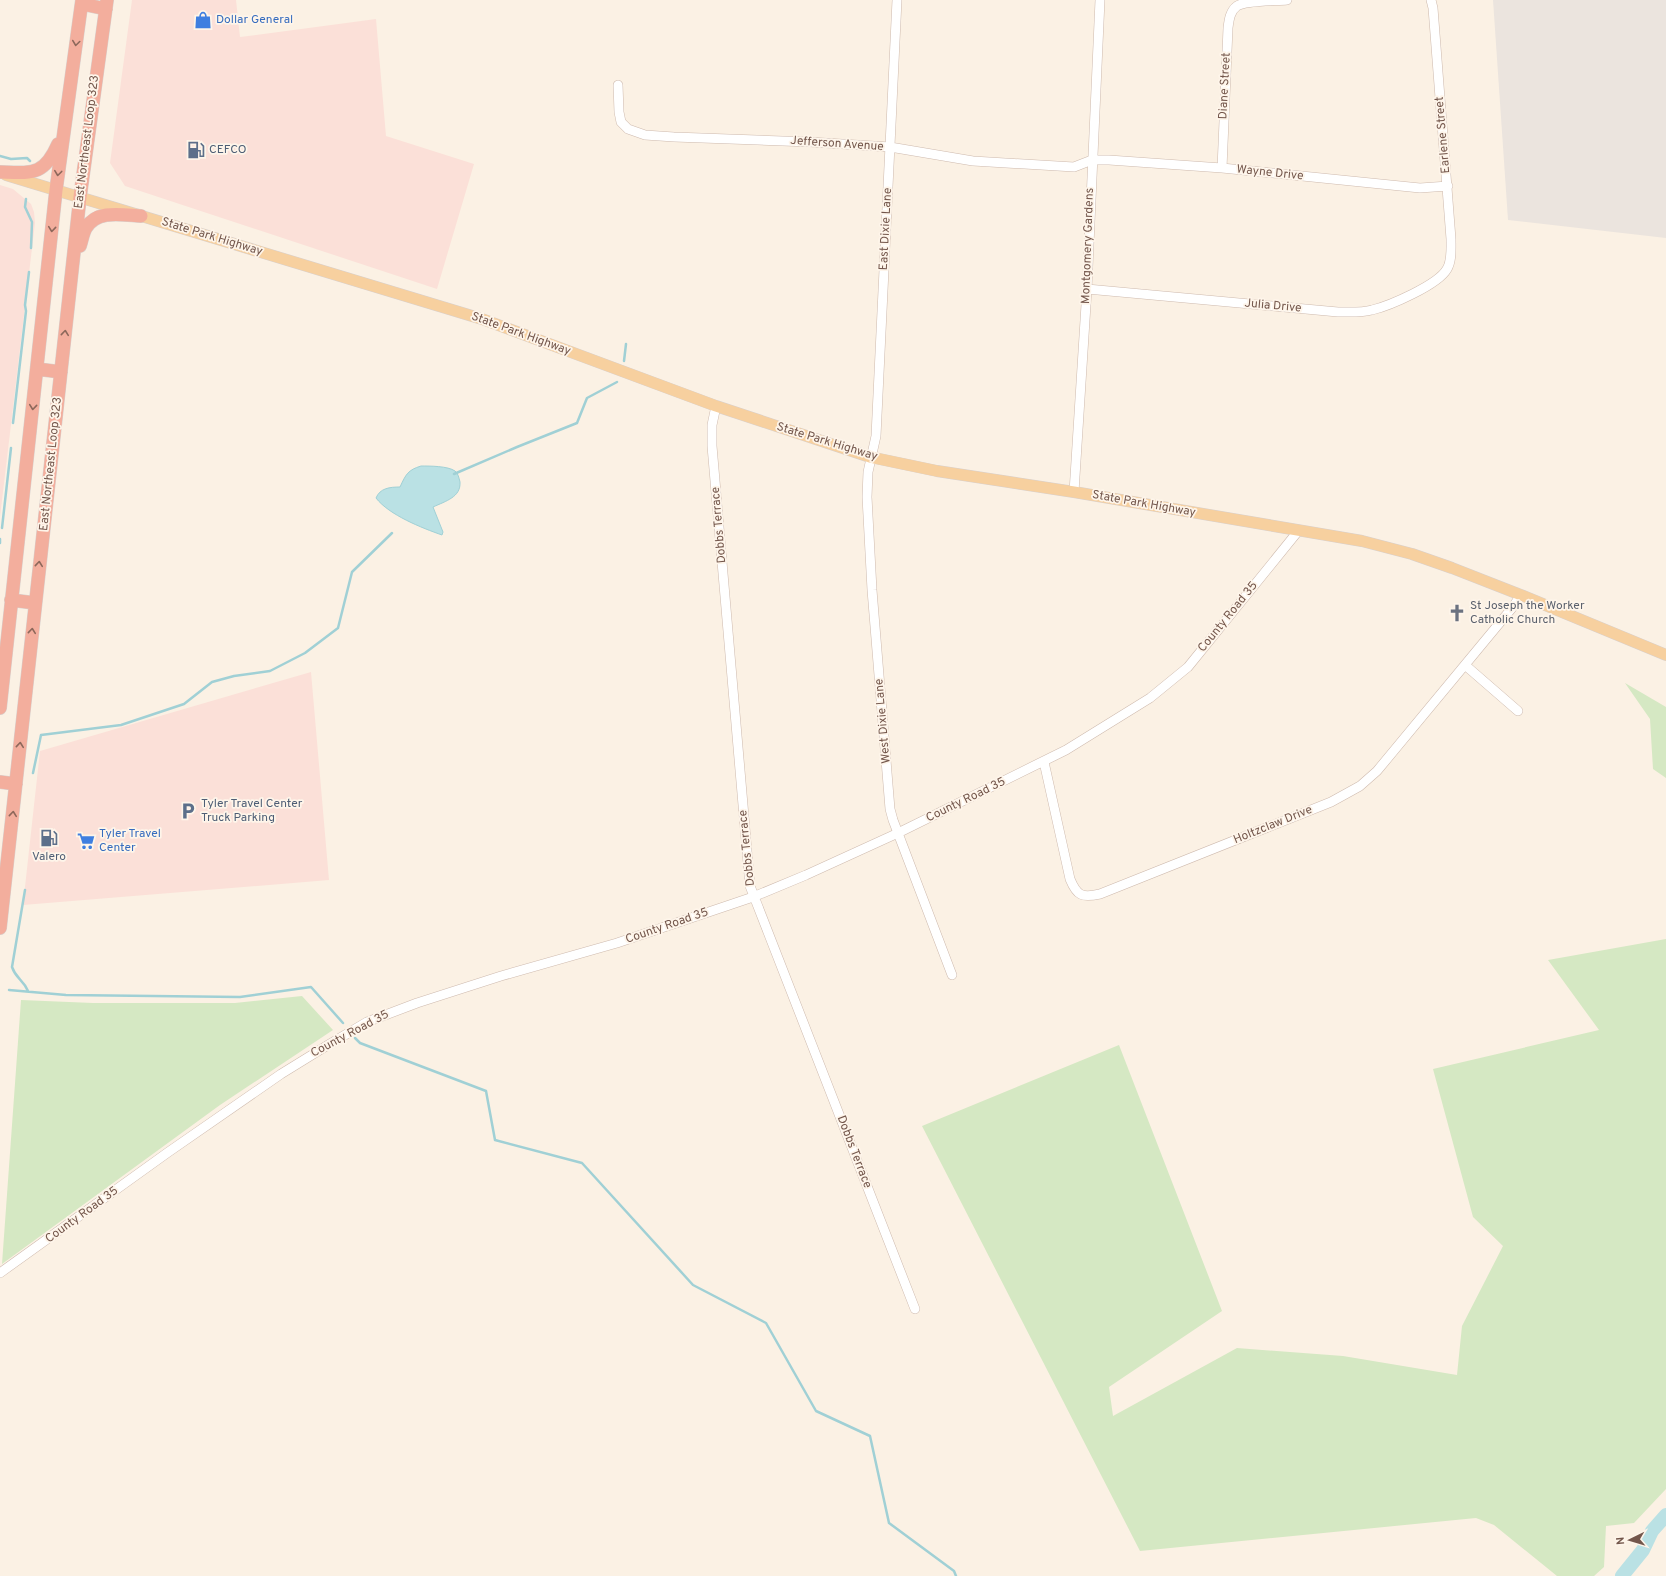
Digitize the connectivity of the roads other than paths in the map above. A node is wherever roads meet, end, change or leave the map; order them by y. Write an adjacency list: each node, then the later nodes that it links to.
1 (897, 0): 9 (street, East Dixie Lane)
2 (1100, 0): 10 (street, Montgomery Gardens)
3 (1287, 0): 11 (street, Diane Street)
4 (1431, 0): 13 (street, Earlene Street)
5 (82, 2): 6 (highway); 8 (highway, East Northeast Loop 323, one-way to 8)
6 (106, 4): 15 (highway, East Northeast Loop 323)
7 (618, 85): 9 (street, Jefferson Avenue)
8 (64, 129): 12 (highway); 14 (highway, East Northeast Loop 323, one-way to 14)
9 (890, 147): 10 (street, Jefferson Avenue); 23 (street, East Dixie Lane)
10 (1092, 160): 11 (street, Wayne Drive); 19 (street, Montgomery Gardens)
11 (1222, 168): 13 (street, Wayne Drive)
12 (0, 172): 14 (main road, State Park Highway)
13 (1448, 186): 17 (street, Earlene Street)
14 (56, 190): 15 (main road, State Park Highway); 20 (highway, East Northeast Loop 323, one-way to 20)
15 (80, 197): 16 (main road, State Park Highway); 18 (highway, East Northeast Loop 323)
16 (141, 216): 18 (highway); 22 (main road, State Park Highway)
17 (1447, 269): 19 (street, Julia Drive)
18 (72, 272): 21 (highway, East Northeast Loop 323, one-way to 18)
19 (1087, 289): 24 (street, Montgomery Gardens)
20 (37, 369): 21 (highway); 27 (highway, East Northeast Loop 323, one-way to 27)
21 (61, 372): 28 (highway, East Northeast Loop 323, one-way to 21)
22 (716, 406): 23 (main road, State Park Highway); 37 (street, Dobbs Terrace)
23 (870, 457): 24 (main road, State Park Highway); 36 (street, West Dixie Lane)
24 (1074, 492): 25 (main road, State Park Highway)
25 (1299, 530): 26 (main road, State Park Highway); 33 (street, County Road 35)
26 (1521, 595): 29 (main road, State Park Highway); 30 (street, Holtzclaw Drive)
27 (12, 600): 28 (highway); 31 (highway, East Northeast Loop 323)
28 (35, 603): 35 (highway, East Northeast Loop 323, one-way to 28)
29 (1666, 655)
30 (1465, 665): 32 (street); 33 (street, Holtzclaw Drive)
31 (0, 708)
32 (1518, 711)
33 (1044, 762): 36 (street, County Road 35)
34 (0, 782): 35 (highway)
35 (16, 784): 38 (highway, East Northeast Loop 323, one-way to 35)
36 (898, 833): 37 (street, County Road 35); 39 (street, West Dixie Lane)
37 (753, 897): 40 (street, County Road 35); 41 (street, Dobbs Terrace)
38 (0, 928)
39 (952, 975)
40 (0, 1273)
41 (915, 1309)

